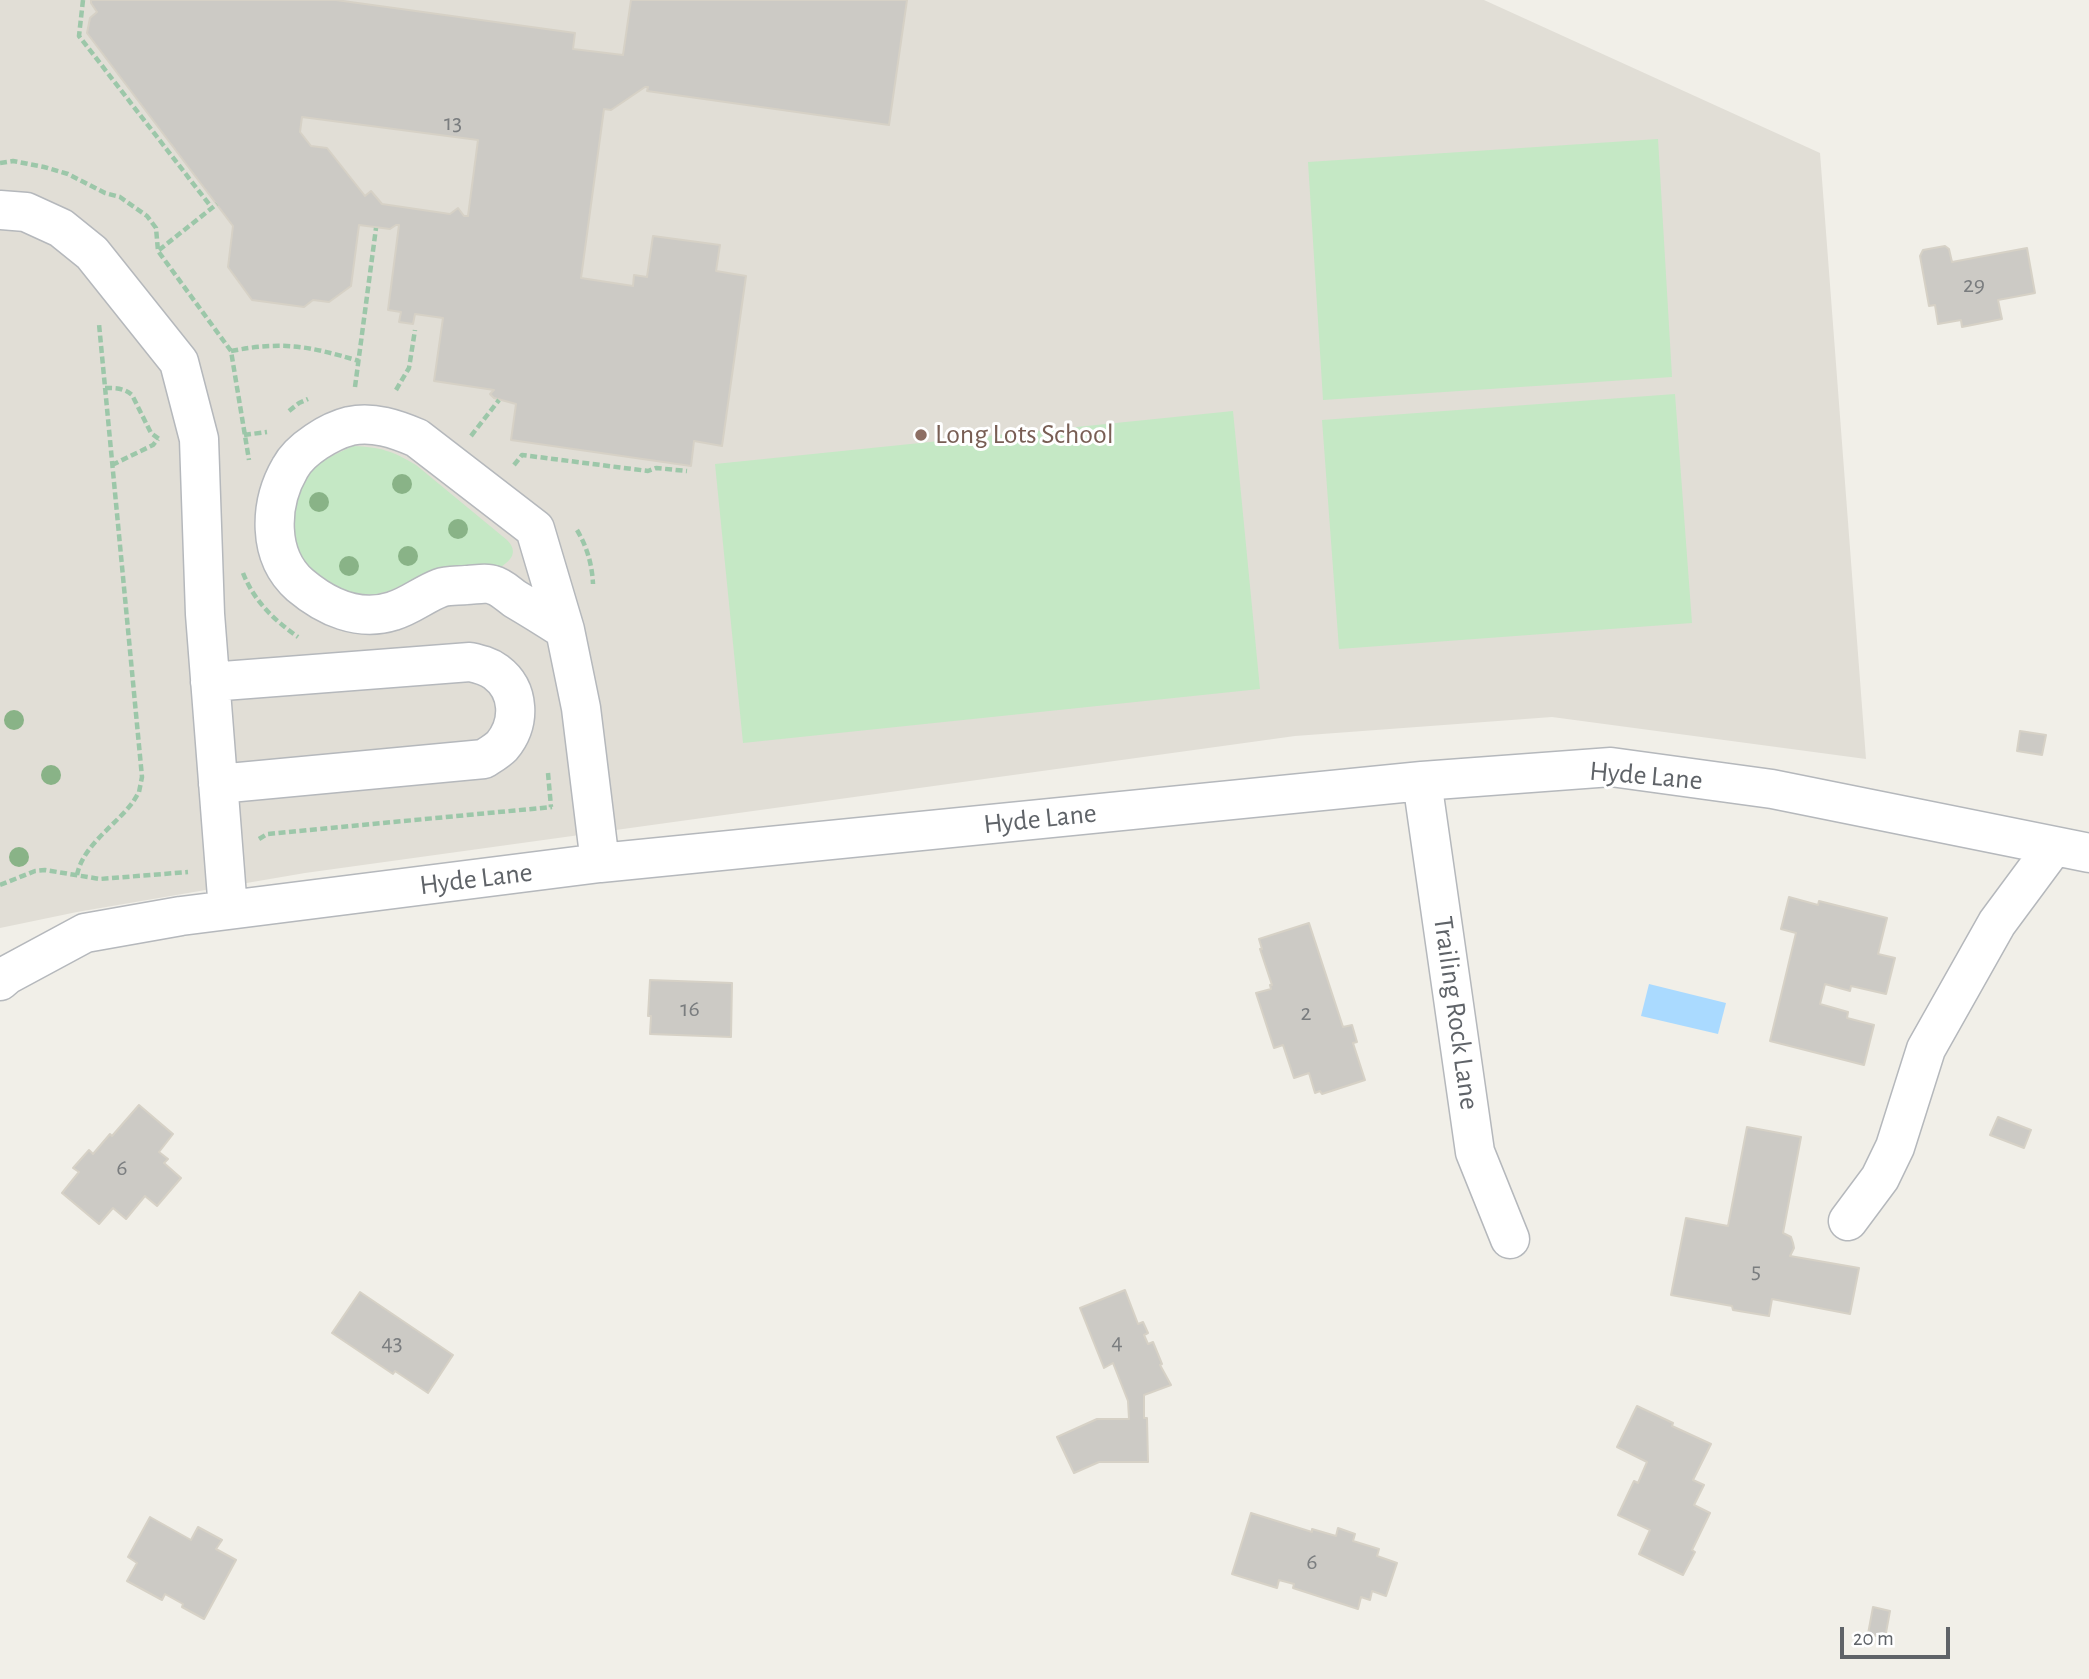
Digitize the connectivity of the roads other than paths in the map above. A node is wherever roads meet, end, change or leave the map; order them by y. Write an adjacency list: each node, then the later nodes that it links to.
1 (13, 211): 3 (street)
2 (565, 630): 2 (street); 7 (street)
3 (210, 682): 5 (street); 5 (street)
4 (1422, 781): 6 (street, Hyde Lane); 7 (street, Hyde Lane); 11 (street, Trailing Rock Lane)
5 (218, 784): 8 (street)
6 (2072, 850): 10 (street)
7 (600, 863): 8 (street, Hyde Lane)
8 (228, 910): 9 (street, Hyde Lane)
9 (2, 970)
10 (1848, 1221)
11 (1510, 1239)

